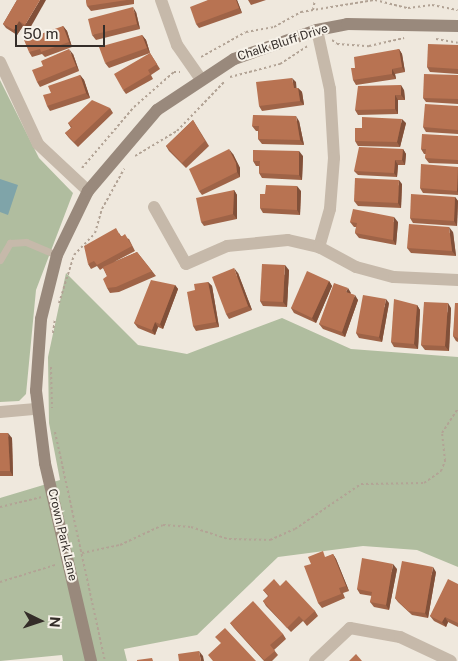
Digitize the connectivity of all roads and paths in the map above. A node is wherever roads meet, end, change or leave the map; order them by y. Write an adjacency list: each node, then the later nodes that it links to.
1 (161, 0): 16 (street)
2 (315, 0): 4 (path)
3 (375, 0): 4 (path); 5 (path)
4 (313, 10): 13 (path)
5 (458, 10)
6 (458, 26): 7 (street, Chalk Bluff Drive)
7 (317, 30): 16 (street, Chalk Bluff Drive); 22 (street)
8 (410, 37): 10 (path)
9 (428, 37): 11 (path)
10 (332, 40)
11 (458, 43)
12 (308, 46): 17 (path)
13 (200, 60)
14 (0, 62): 20 (street)
15 (180, 72): 19 (path)
16 (200, 78): 20 (street, Chalk Bluff Drive)
17 (133, 157)
18 (127, 165): 26 (path)
19 (83, 173)
20 (88, 191): 23 (street, Chalk Bluff Drive)
21 (154, 207): 22 (street)
22 (319, 247): 25 (street)
23 (57, 255): 24 (lane); 29 (street, Chalk Bluff Drive)
24 (0, 260)
25 (458, 280)
26 (53, 338)
27 (51, 363): 31 (path)
28 (458, 408): 35 (path)
29 (36, 409): 30 (street); 33 (street, Crown Park Lane)
30 (0, 412)
31 (52, 415)
32 (53, 422): 35 (path)
33 (53, 494): 34 (path); 39 (street, Crown Park Lane)
34 (0, 507)
35 (81, 553): 36 (path); 40 (path)
36 (75, 556)
37 (60, 563): 38 (path)
38 (0, 582)
39 (91, 661)
40 (105, 661)
41 (315, 661): 42 (street)
42 (450, 661)

